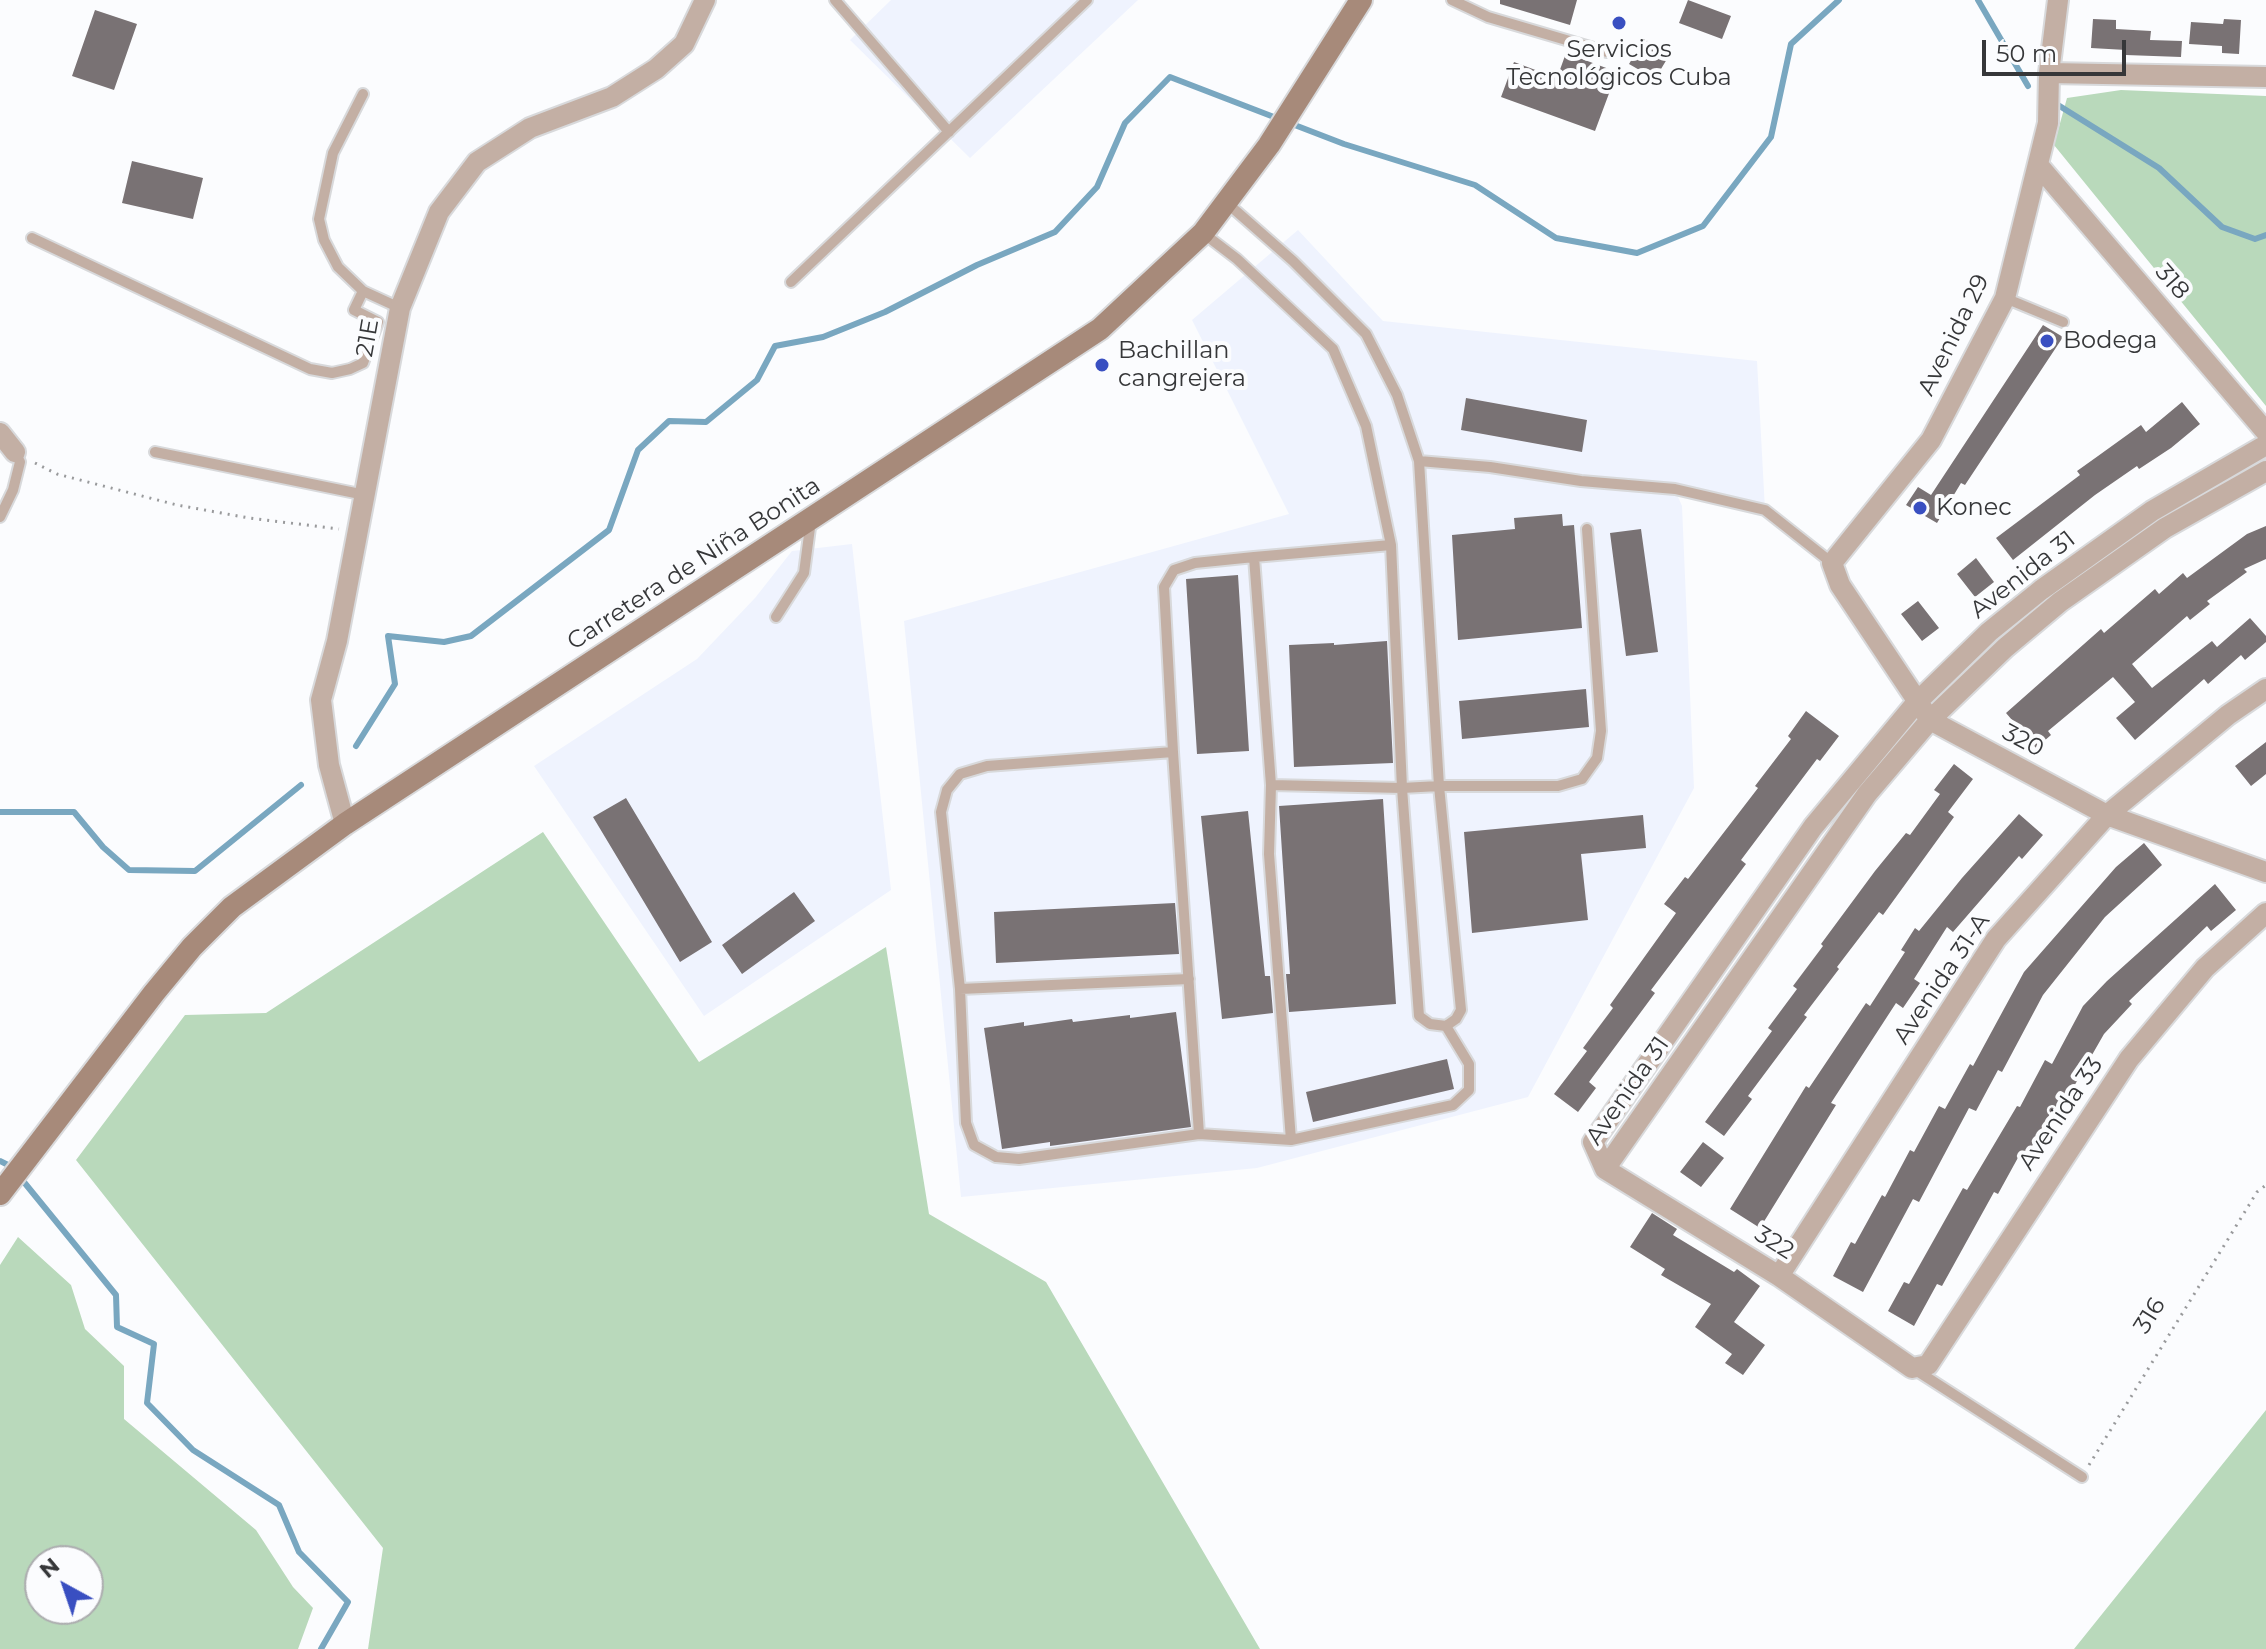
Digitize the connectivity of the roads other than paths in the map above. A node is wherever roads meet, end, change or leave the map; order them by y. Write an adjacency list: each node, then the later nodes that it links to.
1 (705, 0): 19 (street, 21E)
2 (835, 0): 11 (lane)
3 (1087, 0): 11 (lane)
4 (1361, 0): 13 (main road, Carretera de Niña Bonita)
5 (1452, 0): 7 (lane)
6 (2058, 0): 8 (street, Avenida 29)
7 (1607, 52)
8 (2049, 73): 9 (street); 12 (street, Avenida 29)
9 (2266, 77)
10 (363, 94): 17 (lane)
11 (949, 132): 16 (lane)
12 (2039, 166): 18 (street, Avenida 29); 21 (street, 318)
13 (1227, 203): 14 (main road, Carretera de Niña Bonita); 26 (lane)
14 (1203, 233): 30 (main road, Carretera de Niña Bonita); 32 (lane)
15 (32, 238): 17 (lane)
16 (791, 282)
17 (363, 291): 19 (lane)
18 (2005, 298): 20 (lane); 34 (street, Avenida 29)
19 (400, 308): 28 (street, 21E)
20 (2063, 322)
21 (2266, 432)
22 (0, 433): 24 (street)
23 (2266, 445): 37 (street, Avenida 31)
24 (15, 452): 29 (lane)
25 (155, 452): 28 (lane)
26 (1419, 461): 34 (lane); 41 (lane)
27 (2266, 471): 38 (street, Avenida 31)
28 (366, 495): 44 (street, 21E)
29 (0, 517)
30 (811, 518): 35 (lane); 44 (main road, Carretera de Niña Bonita)
31 (1587, 529): 41 (lane)
32 (1391, 545): 33 (lane); 42 (lane)
33 (1254, 557): 39 (lane); 40 (lane)
34 (1832, 563): 37 (street, 320)
35 (776, 617)
36 (2266, 689): 43 (street, Avenida 31-A)
37 (1917, 702): 38 (street, 320); 52 (street, Avenida 31)
38 (1930, 720): 43 (street, 320); 52 (street, Avenida 31)
39 (1173, 752): 47 (lane); 48 (lane)
40 (1271, 785): 42 (lane); 51 (lane)
41 (1439, 786): 42 (lane); 49 (lane)
42 (1402, 788): 49 (lane)
43 (2107, 815): 45 (street, 320); 54 (street, Avenida 31-A)
44 (345, 824): 53 (main road, Carretera de Niña Bonita)
45 (2266, 872)
46 (2266, 913): 55 (street, Avenida 33)
47 (1189, 979): 48 (lane); 50 (lane)
48 (960, 989): 50 (lane)
49 (1446, 1026): 51 (lane)
50 (1199, 1134): 51 (lane)
51 (1291, 1140)
52 (1605, 1169): 54 (street, 322)
53 (0, 1194)
54 (1779, 1276): 55 (street, 322)
55 (1920, 1367): 56 (lane, 322)
56 (2082, 1477)

